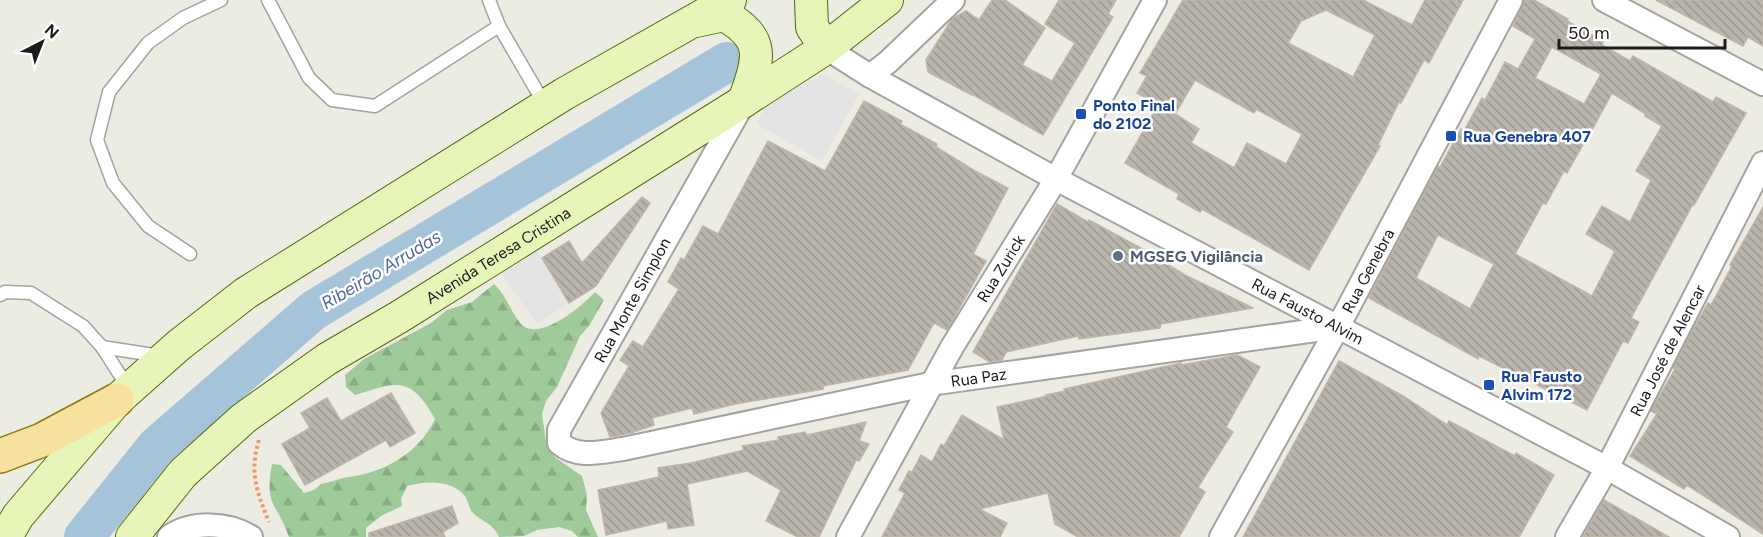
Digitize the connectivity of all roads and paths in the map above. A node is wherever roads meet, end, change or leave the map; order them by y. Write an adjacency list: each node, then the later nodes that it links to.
1 (221, 0): 21 (lane)
2 (268, 0): 13 (lane)
3 (489, 0): 13 (lane)
4 (730, 0): 12 (main road)
5 (811, 0): 14 (main road)
6 (887, 0): 11 (main road, Avenida Teresa Cristina)
7 (953, 0): 15 (street)
8 (1155, 0): 20 (street, Rua Zurick)
9 (1511, 0): 23 (street, Rua Genebra)
10 (1604, 0): 16 (street)
11 (848, 12): 14 (main road, Avenida Teresa Cristina)
12 (692, 22): 17 (main road); 18 (main road)
13 (499, 26): 18 (lane)
14 (826, 48): 15 (street, Rua Fausto Alvim); 17 (main road, Avenida Teresa Cristina)
15 (870, 76): 20 (street, Rua Fausto Alvim)
16 (1763, 84)
17 (744, 101): 29 (street, Rua Monte Simplon); 34 (main road, Avenida Teresa Cristina)
18 (545, 106): 25 (main road)
19 (1763, 163): 31 (street, Rua José de Alencar)
20 (1056, 179): 23 (street, Rua Fausto Alvim); 26 (street, Rua Zurick)
21 (190, 254)
22 (0, 296): 24 (lane)
23 (1338, 327): 26 (street, Rua Paz); 31 (street, Rua Fausto Alvim); 37 (street, Rua Genebra)
24 (102, 347): 25 (lane); 27 (lane)
25 (166, 357): 27 (main road)
26 (930, 384): 29 (street, Rua Paz); 36 (street, Rua Zurick)
27 (123, 395): 30 (main road); 33 (main road)
28 (260, 438): 32 (path)
29 (623, 449)
30 (0, 456)
31 (1607, 468): 38 (street, Rua José de Alencar); 39 (street, Rua Fausto Alvim)
32 (261, 531): 35 (street)
33 (6, 537)
34 (132, 537)
35 (169, 537)
36 (848, 537)
37 (1221, 537)
38 (1567, 537)
39 (1728, 537)

